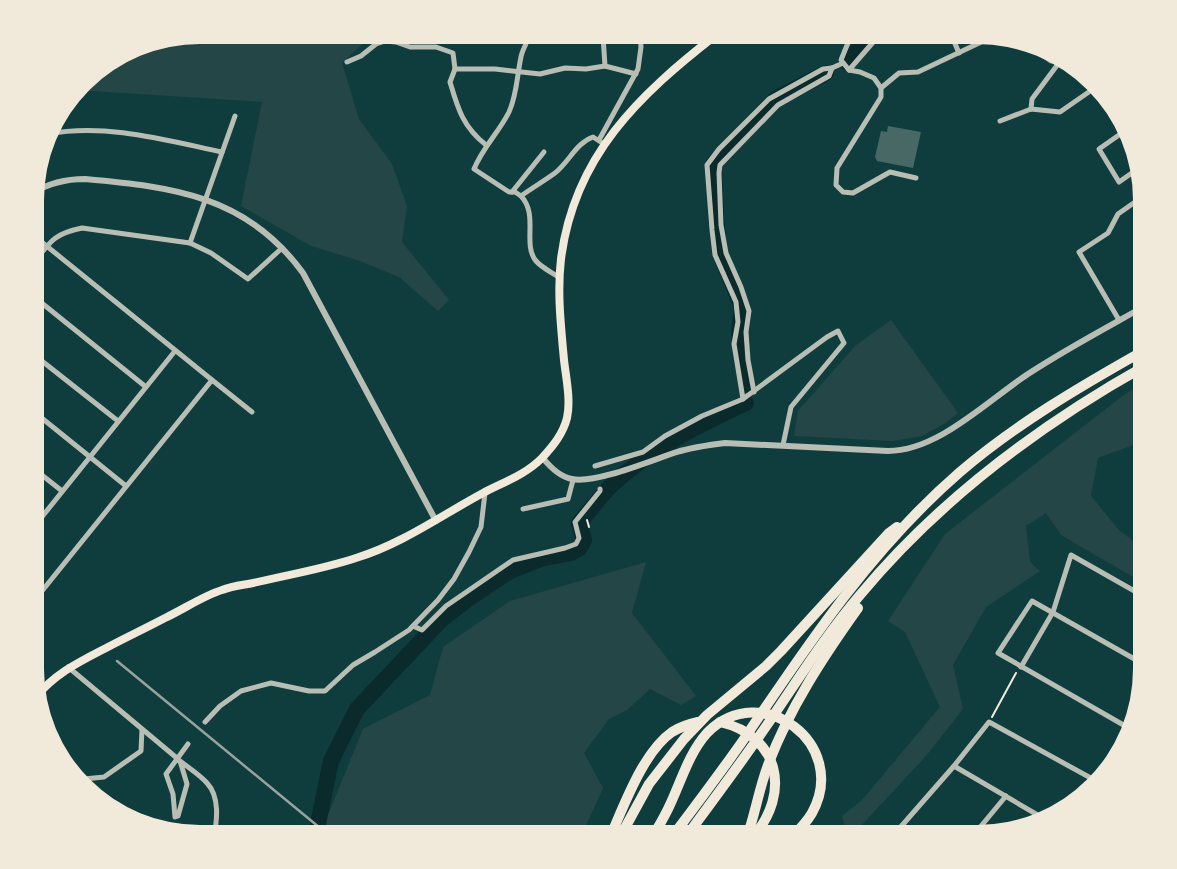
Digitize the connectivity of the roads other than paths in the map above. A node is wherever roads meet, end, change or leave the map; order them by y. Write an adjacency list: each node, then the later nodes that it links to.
1 (376, 44): 12 (street)
2 (402, 44): 17 (street)
3 (526, 44): 19 (street)
4 (604, 44): 14 (street)
5 (640, 44): 20 (street)
6 (705, 44): 28 (main road)
7 (848, 44): 13 (street)
8 (871, 44): 18 (street)
9 (955, 44): 11 (street)
10 (978, 44): 11 (street)
11 (959, 53): 21 (street)
12 (346, 62)
13 (843, 63): 16 (street); 18 (street)
14 (606, 66): 19 (street); 20 (street)
15 (1058, 67): 23 (street)
16 (832, 68): 54 (street); 55 (street)
17 (455, 69): 19 (street); 29 (street)
18 (849, 70): 21 (street)
19 (519, 72): 29 (street)
20 (636, 74): 28 (street)
21 (881, 88): 33 (street)
22 (1089, 92): 23 (street)
23 (1031, 109): 25 (street)
24 (236, 116): 30 (street)
25 (1000, 121)
26 (59, 133): 30 (street)
27 (1119, 135): 32 (street)
28 (601, 142): 36 (street); 44 (main road)
29 (486, 145): 35 (street)
30 (222, 152): 37 (street)
31 (544, 152): 35 (street)
32 (1131, 174)
33 (916, 178)
34 (45, 186): 37 (street)
35 (512, 192): 36 (street)
36 (521, 196): 44 (street)
37 (205, 198): 39 (street); 42 (street)
38 (1133, 203): 47 (street)
39 (190, 243): 41 (street); 42 (street)
40 (44, 244): 41 (street)
41 (47, 247): 43 (street); 48 (street)
42 (282, 248): 72 (street)
43 (44, 251)
44 (560, 278): 61 (main road)
45 (44, 305): 53 (street)
46 (1133, 312): 47 (street)
47 (1119, 320): 59 (street)
48 (175, 351): 52 (street); 53 (street)
49 (1133, 357): 71 (highway)
50 (44, 363): 58 (street)
51 (1133, 373): 73 (highway)
52 (212, 380): 56 (street); 65 (street)
53 (146, 387): 58 (street)
54 (754, 392): 55 (street); 59 (street)
55 (743, 399): 62 (street)
56 (252, 412)
57 (44, 420): 60 (street)
58 (118, 421): 60 (street)
59 (783, 445): 64 (street)
60 (90, 456): 65 (street); 67 (street)
61 (542, 457): 64 (street); 68 (main road)
62 (595, 466)
63 (44, 477): 67 (street)
64 (573, 480): 69 (street)
65 (126, 486): 74 (street)
66 (600, 489): 77 (street)
67 (62, 491): 70 (street)
68 (485, 492): 72 (main road); 77 (street)
69 (523, 509)
70 (44, 513)
71 (918, 513): 94 (highway); 96 (highway)
72 (436, 521): 79 (main road)
73 (897, 553): 97 (highway); 98 (highway)
74 (44, 588)
75 (1133, 590): 76 (street)
76 (1053, 612): 78 (street); 80 (street); 80 (street)
77 (413, 626): 82 (street)
78 (1133, 658)
79 (68, 667): 81 (main road); 84 (street)
80 (1021, 667): 83 (street)
81 (45, 685)
82 (205, 722)
83 (1123, 725)
84 (142, 729): 86 (street); 89 (street)
85 (188, 744): 86 (street)
86 (180, 761): 92 (street)
87 (954, 766): 88 (street); 90 (street); 101 (street)
88 (1089, 777)
89 (89, 778)
90 (1006, 796): 91 (street); 102 (street)
91 (1035, 813)
92 (216, 825)
93 (615, 825): 99 (highway)
94 (627, 825)
95 (659, 825): 100 (highway)
96 (681, 825)
97 (695, 825)
98 (750, 825)
99 (761, 825)
100 (803, 825)
101 (902, 825)
102 (983, 825)

